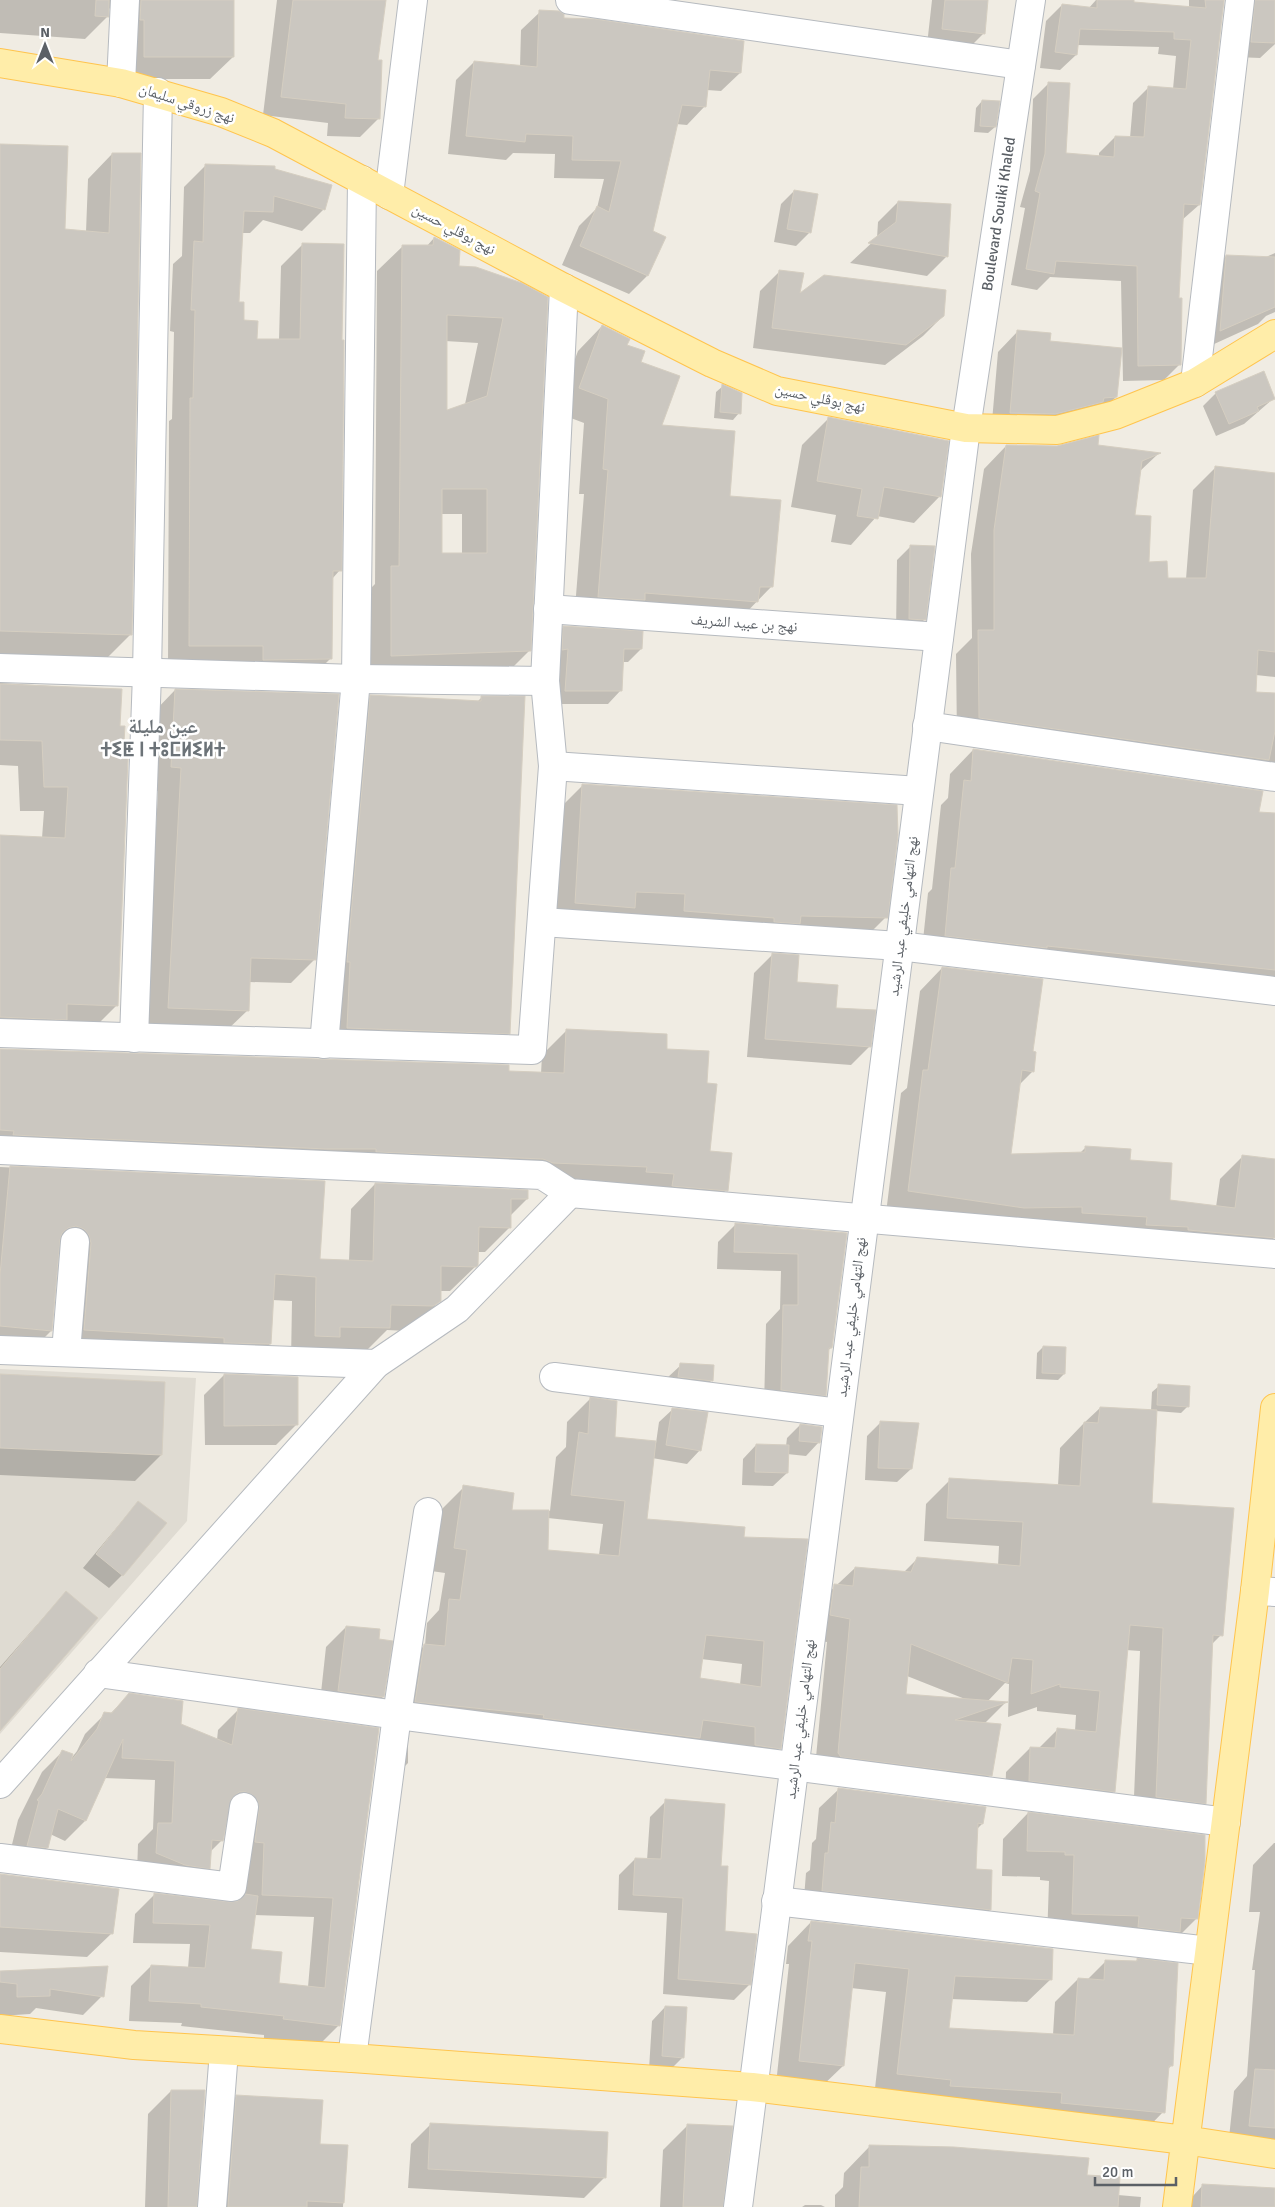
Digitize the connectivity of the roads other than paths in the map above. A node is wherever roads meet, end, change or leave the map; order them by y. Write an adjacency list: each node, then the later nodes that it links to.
1 (125, 0): 9 (street)
2 (413, 0): 12 (street)
3 (570, 0): 6 (street)
4 (1031, 0): 8 (street, Boulevard Souiki Khaled)
5 (1240, 0): 15 (street)
6 (720, 11): 8 (street)
7 (0, 63): 9 (main road, نهج زروقي سليمان)
8 (1021, 65): 16 (street, Boulevard Souiki Khaled)
9 (122, 83): 10 (main road, نهج زروقي سليمان)
10 (158, 92): 11 (main road, نهج زروقي سليمان); 20 (street)
11 (362, 180): 12 (main road, نهج بوڨلي حسين); 21 (street)
12 (389, 194): 13 (main road, نهج بوڨلي حسين)
13 (564, 288): 16 (main road, نهج بوڨلي حسين); 17 (street)
14 (1275, 334): 15 (main road, نهج بوڨلي حسين)
15 (1195, 383): 16 (main road, نهج بوڨلي حسين)
16 (966, 428): 18 (street, نهج التهامي خليفي عبد الرشيد)
17 (548, 609): 18 (street, نهج بن عبيد الشريف); 22 (street)
18 (939, 637): 23 (street, نهج التهامي خليفي عبد الرشيد)
19 (0, 668): 20 (street)
20 (147, 674): 21 (street); 31 (street)
21 (356, 679): 22 (street); 32 (street)
22 (545, 681): 24 (street)
23 (927, 726): 25 (street); 26 (street, نهج التهامي خليفي عبد الرشيد)
24 (553, 766): 26 (street); 27 (street)
25 (1275, 777)
26 (919, 791): 28 (street, نهج التهامي خليفي عبد الرشيد)
27 (542, 922): 28 (street); 32 (street)
28 (899, 946): 29 (street); 35 (street, نهج التهامي خليفي عبد الرشيد)
29 (1275, 991)
30 (0, 1033): 31 (street)
31 (134, 1038): 32 (street)
32 (324, 1044)
33 (0, 1150): 34 (street)
34 (570, 1193): 35 (street); 40 (street)
35 (864, 1219): 37 (street); 43 (street, نهج التهامي خليفي عبد الرشيد)
36 (75, 1242): 39 (street)
37 (1275, 1254)
38 (0, 1350): 39 (street)
39 (66, 1352): 40 (street)
40 (376, 1364): 46 (street)
41 (554, 1377): 43 (street)
42 (1275, 1408): 45 (main road)
43 (839, 1413): 48 (street, نهج التهامي خليفي عبد الرشيد)
44 (428, 1512): 47 (street)
45 (1265, 1592): 51 (main road)
46 (98, 1673): 47 (street); 49 (street)
47 (397, 1715): 48 (street); 57 (street)
48 (794, 1766): 51 (street); 53 (street, نهج التهامي خليفي عبد الرشيد)
49 (0, 1784)
50 (244, 1807): 52 (street)
51 (1226, 1822): 54 (main road)
52 (0, 1858)
53 (776, 1900): 54 (street); 58 (street, نهج التهامي خليفي عبد الرشيد)
54 (1209, 1951): 59 (main road)
55 (0, 2029): 56 (main road)
56 (224, 2050): 57 (main road); 61 (street)
57 (352, 2058): 58 (main road)
58 (752, 2087): 59 (main road); 62 (street, نهج التهامي خليفي عبد الرشيد)
59 (1185, 2140): 60 (main road); 63 (main road)
60 (1275, 2154)
61 (212, 2207)
62 (738, 2207)
63 (1177, 2207)

